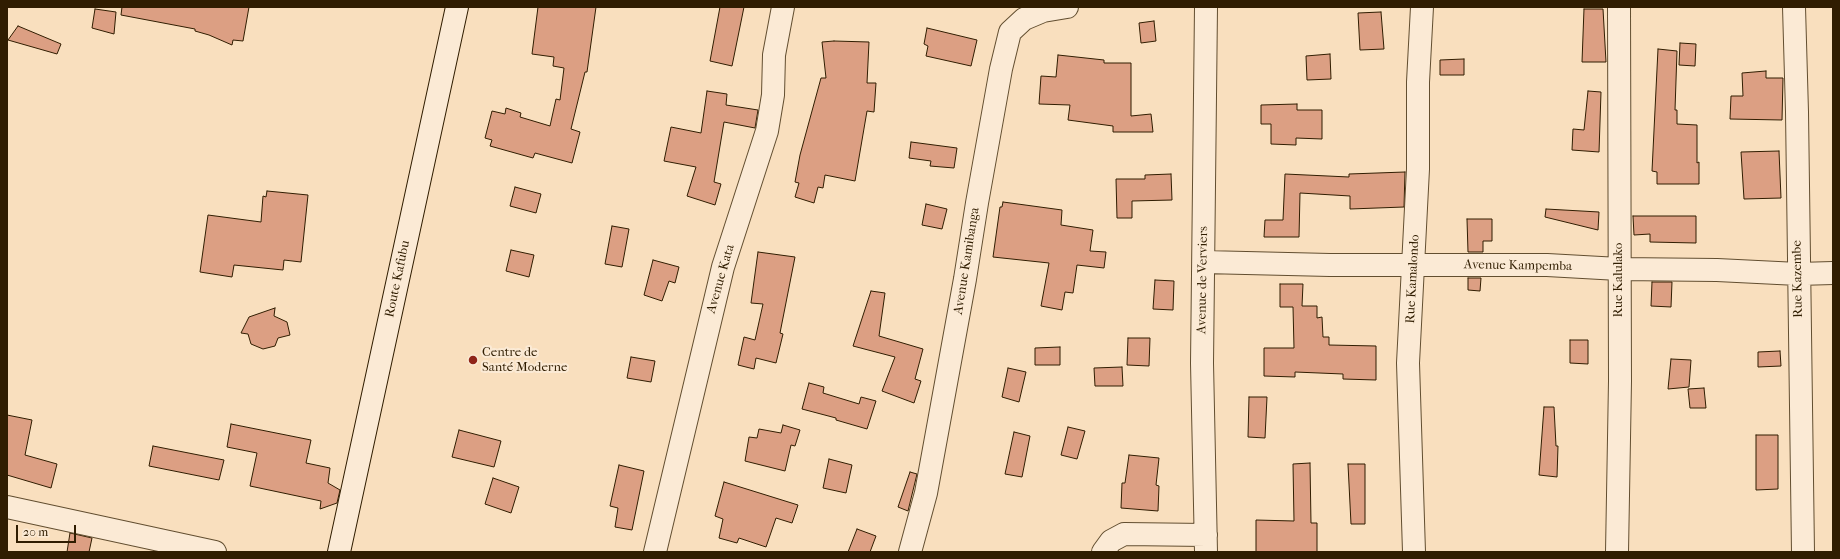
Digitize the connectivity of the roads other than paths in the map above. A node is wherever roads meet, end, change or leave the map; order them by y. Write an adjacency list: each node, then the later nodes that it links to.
1 (457, 7): 16 (street, Route Kafubu)
2 (783, 7): 17 (street, Avenue Kata)
3 (1067, 7): 18 (street, Avenue Kamibanga)
4 (1206, 7): 8 (street, Avenue de Verviers)
5 (1422, 7): 9 (street, Rue Kamalondo)
6 (1619, 7): 10 (street, Rue Kalulako)
7 (1794, 7): 12 (street, Rue Kazembe)
8 (1204, 262): 9 (street, Avenue Kampemba); 14 (street, Avenue de Verviers)
9 (1414, 265): 10 (street, Avenue Kampemba); 20 (street, Rue Kamalondo)
10 (1619, 269): 12 (street, Avenue Kampemba); 21 (street, Rue Kalulako)
11 (1833, 273): 12 (street, Avenue Kampemba)
12 (1798, 274): 22 (street, Rue Kazembe)
13 (7, 507): 15 (street)
14 (1206, 543): 19 (street)
15 (215, 552)
16 (339, 552)
17 (655, 552)
18 (910, 552)
19 (1103, 552)
20 (1414, 552)
21 (1617, 552)
22 (1803, 552)

